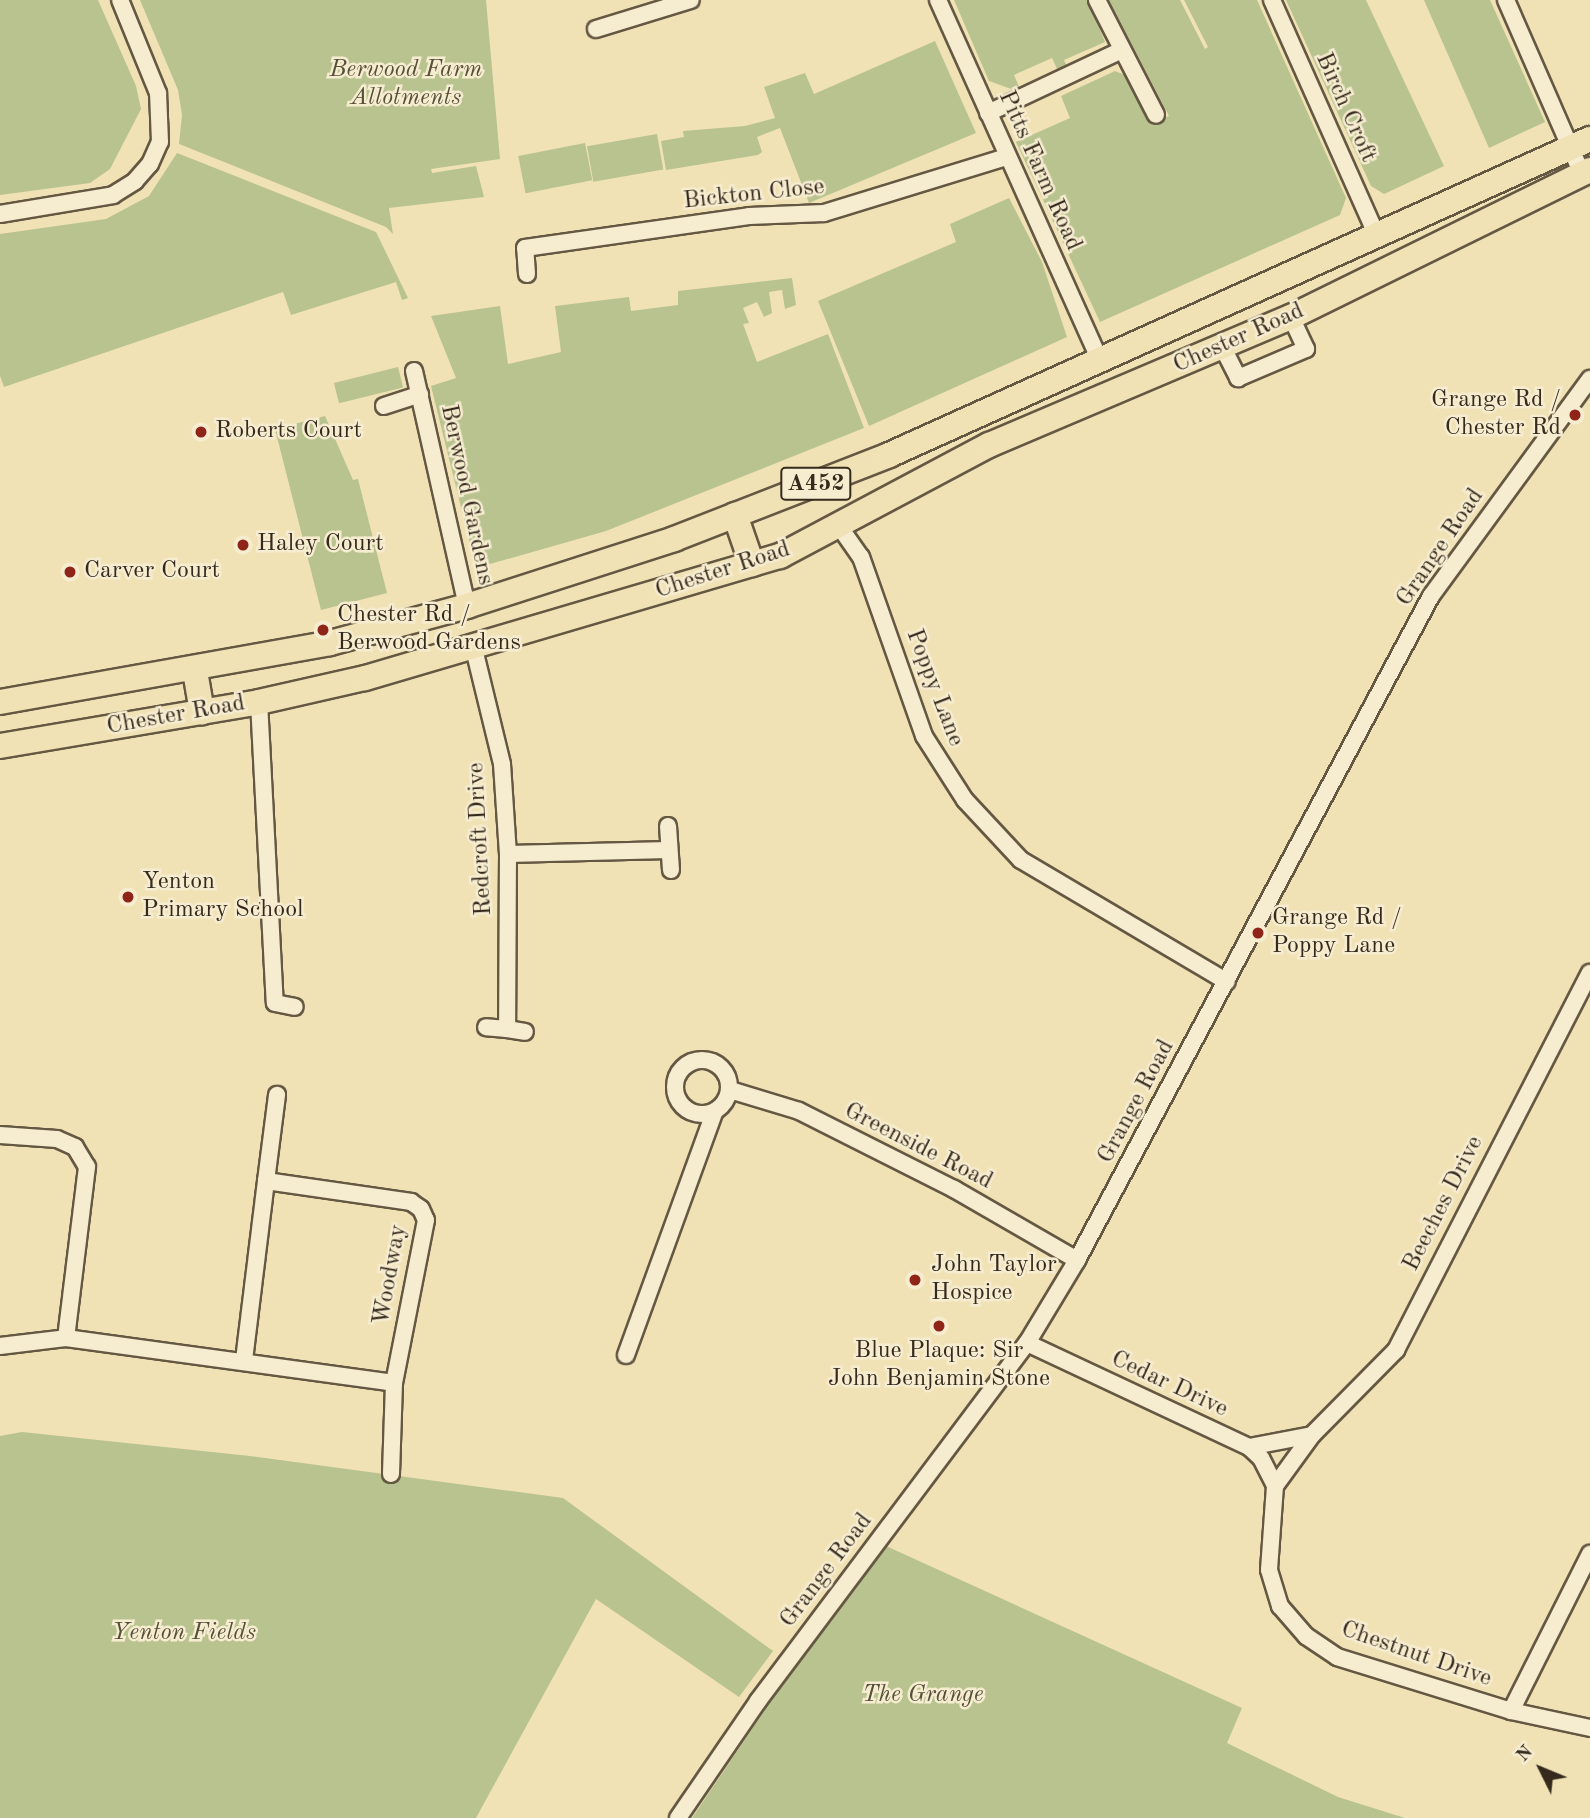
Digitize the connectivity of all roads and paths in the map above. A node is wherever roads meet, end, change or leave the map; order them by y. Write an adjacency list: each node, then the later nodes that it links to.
1 (120, 0): 14 (street)
2 (691, 0): 7 (street)
3 (938, 0): 9 (street, Pitts Farm Road)
4 (1097, 0): 8 (street)
5 (1272, 0): 15 (street, Birch Croft)
6 (1506, 0): 11 (street)
7 (596, 30)
8 (1122, 50): 9 (street); 10 (street)
9 (988, 113): 12 (street, Pitts Farm Road)
10 (1156, 115)
11 (1580, 143): 13 (street); 15 (highway, Chester Road / A452)
12 (1006, 158): 16 (street, Bickton Close); 19 (street, Pitts Farm Road)
13 (1586, 172): 17 (highway, Chester Road / A452)
14 (0, 214)
15 (1376, 234): 19 (highway, Chester Road / A452)
16 (527, 274)
17 (1291, 317): 18 (highway, Chester Road / A452); 18 (street)
18 (1223, 348): 25 (highway, Chester Road / A452)
19 (1099, 359): 24 (highway, Chester Road / A452)
20 (415, 372): 22 (street, Berwood Gardens)
21 (1590, 379): 41 (street, Grange Road)
22 (420, 394): 23 (street, Berwood Gardens); 29 (street, Berwood Gardens)
23 (384, 406)
24 (914, 444): 25 (highway); 26 (highway, Chester Road / A452)
25 (928, 476): 27 (highway, Chester Road / A452)
26 (735, 515): 28 (highway); 29 (highway, Chester Road / A452)
27 (839, 526): 28 (highway, Chester Road / A452); 41 (street, Poppy Lane)
28 (752, 564): 30 (highway, Chester Road / A452)
29 (467, 606): 31 (highway, Chester Road / A452)
30 (474, 649): 33 (highway, Chester Road / A452); 38 (street, Redcroft Drive)
31 (195, 671): 32 (highway, Chester Road / A452); 34 (highway)
32 (0, 702)
33 (259, 702): 34 (highway, Chester Road / A452); 42 (street)
34 (202, 712): 35 (highway, Chester Road / A452)
35 (0, 746)
36 (668, 826): 37 (street)
37 (668, 850): 38 (street); 39 (street)
38 (508, 854): 44 (street, Redcroft Drive)
39 (671, 870)
40 (1590, 974): 58 (street, Beeches Drive)
41 (1227, 982): 51 (street, Grange Road)
42 (295, 1007)
43 (486, 1027): 44 (street)
44 (508, 1029): 45 (street)
45 (525, 1032)
46 (730, 1090): 48 (street); 48 (street); 51 (street, Greenside Road)
47 (277, 1095): 50 (street)
48 (714, 1113): 55 (street)
49 (0, 1135): 52 (street)
50 (265, 1181): 56 (street); 57 (street, Woodway)
51 (1077, 1261): 53 (street, Grange Road)
52 (66, 1338): 54 (street); 56 (street)
53 (1027, 1343): 59 (street, Cedar Drive); 65 (street, Grange Road)
54 (0, 1346)
55 (626, 1355)
56 (244, 1360): 57 (street)
57 (394, 1383): 60 (street, Woodway)
58 (1312, 1435): 59 (street); 61 (street, Beeches Drive)
59 (1249, 1447): 61 (street, Cedar Drive)
60 (391, 1474)
61 (1275, 1486): 63 (street, Chestnut Drive)
62 (1590, 1554): 63 (street)
63 (1511, 1711): 64 (street, Chestnut Drive)
64 (1590, 1727)
65 (678, 1818)

